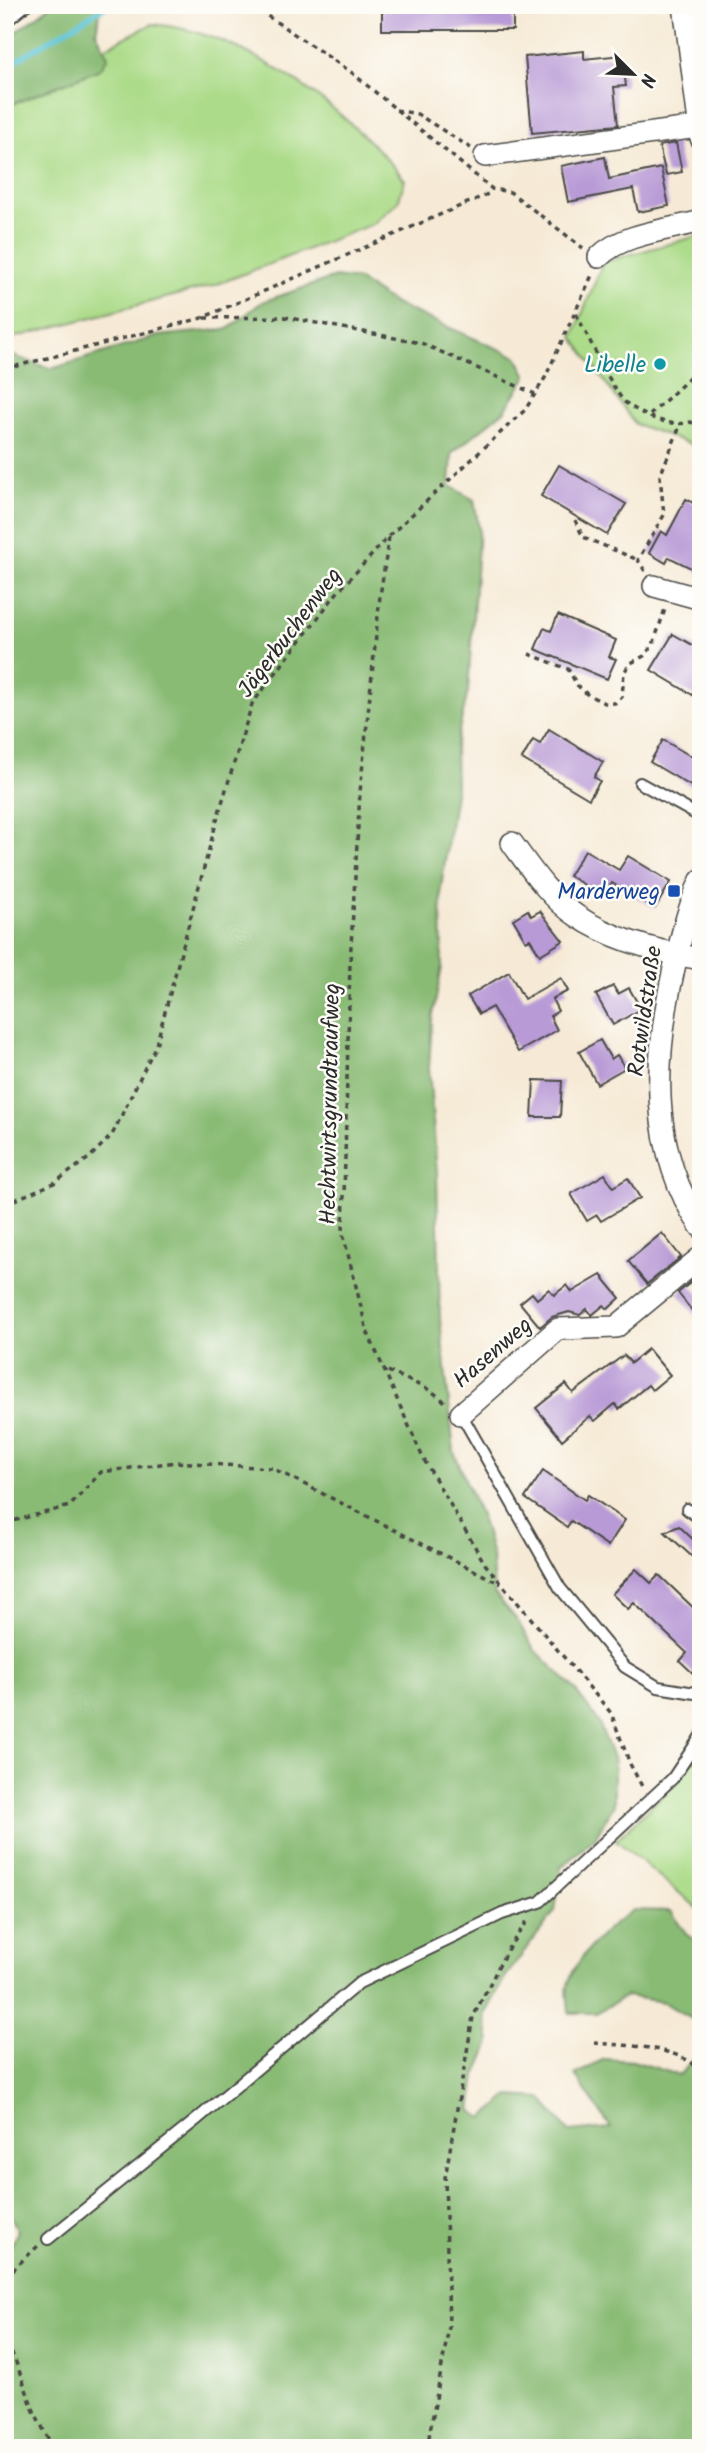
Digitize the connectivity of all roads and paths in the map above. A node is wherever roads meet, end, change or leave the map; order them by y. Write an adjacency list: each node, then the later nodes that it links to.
1 (26, 5): 4 (lane)
2 (251, 5): 6 (path)
3 (684, 5): 5 (street)
4 (5, 22)
5 (696, 66): 7 (street)
6 (396, 110): 8 (path); 9 (path)
7 (699, 132): 8 (street)
8 (485, 156)
9 (492, 189): 11 (path); 13 (path)
10 (701, 221): 11 (street)
11 (599, 257): 12 (path, Jägerbuchenweg)
12 (576, 314): 16 (path, Jägerbuchenweg); 17 (path)
13 (202, 318): 15 (path); 16 (path)
14 (701, 367): 17 (path)
15 (5, 369)
16 (535, 394): 21 (path, Jägerbuchenweg)
17 (650, 415): 18 (path)
18 (680, 426): 19 (path); 22 (path)
19 (701, 427)
20 (575, 520): 22 (path)
21 (390, 535): 33 (path, Jägerbuchenweg); 36 (path, Hechtwirtsgrundtraufweg)
22 (638, 560): 23 (path)
23 (662, 589): 24 (street); 25 (path)
24 (701, 599)
25 (529, 654)
26 (640, 783): 27 (lane)
27 (701, 817)
28 (512, 843): 30 (street)
29 (701, 880): 30 (street, Rotwildstraße)
30 (677, 955): 31 (street); 32 (street, Rotwildstraße)
31 (701, 959)
32 (694, 1203): 34 (street, Rotwildstraße)
33 (5, 1204)
34 (701, 1227)
35 (701, 1257): 37 (street, Hasenweg)
36 (386, 1370): 37 (path); 41 (path, Hechtwirtsgrundtraufweg)
37 (461, 1414): 42 (lane)
38 (687, 1509): 39 (lane)
39 (701, 1520)
40 (5, 1523): 41 (path)
41 (502, 1585): 44 (path, Hechtwirtsgrundtraufweg)
42 (701, 1694)
43 (701, 1735): 44 (lane)
44 (650, 1801): 45 (lane)
45 (540, 1902): 48 (lane); 52 (path)
46 (594, 2043): 47 (path)
47 (701, 2070)
48 (48, 2239): 49 (path)
49 (5, 2277)
50 (5, 2344): 51 (path)
51 (53, 2448)
52 (427, 2448)

